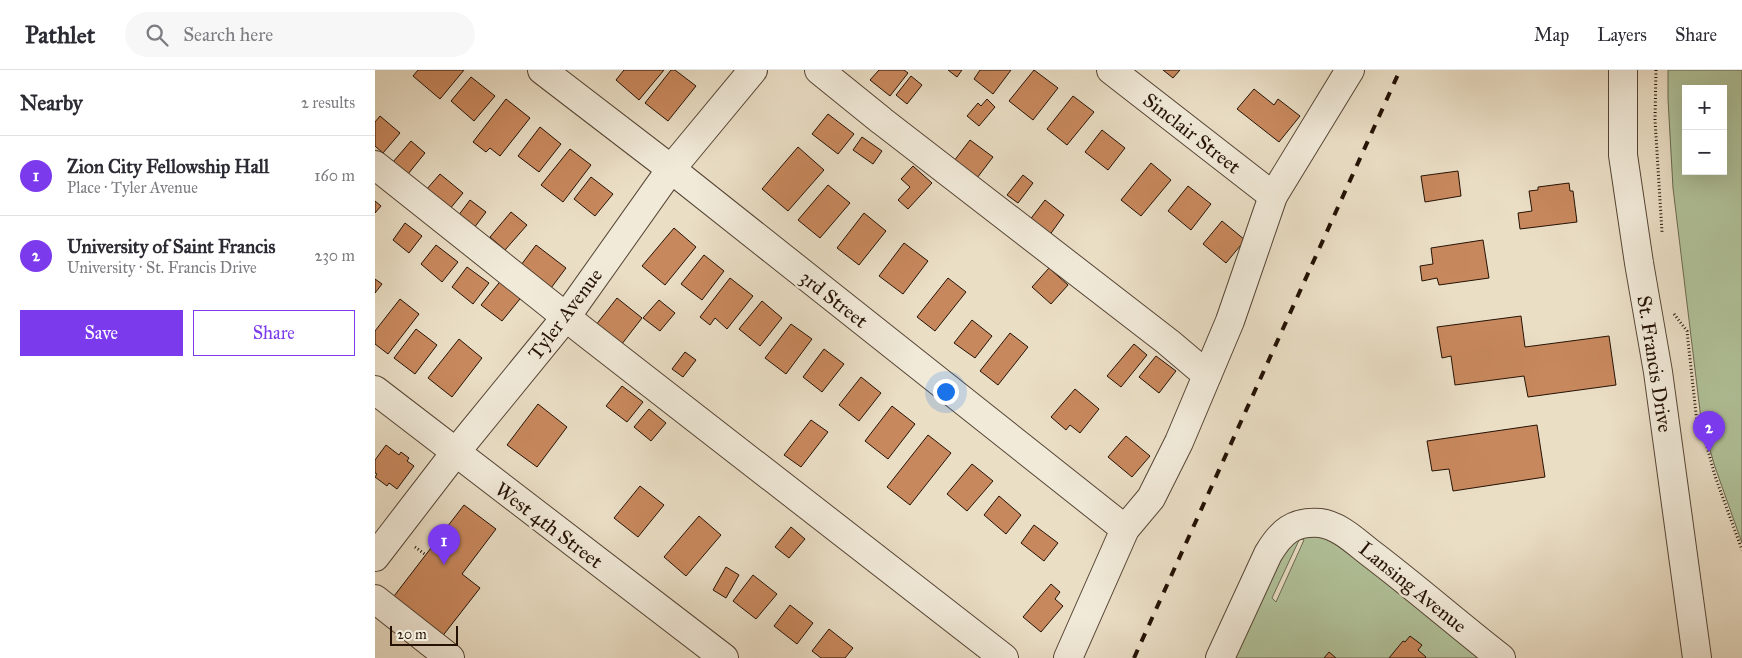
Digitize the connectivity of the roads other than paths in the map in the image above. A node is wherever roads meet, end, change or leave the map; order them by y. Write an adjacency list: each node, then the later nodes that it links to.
1 (542, 70): 8 (street, 3rd Street)
2 (753, 70): 8 (street, Tyler Avenue)
3 (819, 70): 11 (street)
4 (1111, 70): 9 (street, Sinclair Street)
5 (1350, 70): 9 (street)
6 (1623, 70): 23 (street, St. Francis Drive)
7 (375, 165): 10 (street)
8 (671, 170): 10 (street, Tyler Avenue); 14 (street, 3rd Street)
9 (1273, 196): 11 (street)
10 (565, 317): 13 (street, Tyler Avenue); 19 (street)
11 (1207, 376): 14 (street)
12 (375, 390): 13 (street, West 4th Street)
13 (455, 453): 15 (street, Tyler Avenue); 18 (street, West 4th Street)
14 (1125, 529): 20 (street)
15 (375, 557)
16 (375, 599): 17 (street)
17 (450, 658)
18 (723, 658)
19 (1003, 658)
20 (1068, 658)
21 (1220, 658): 22 (street, Lansing Avenue)
22 (1501, 658)
23 (1697, 658)

